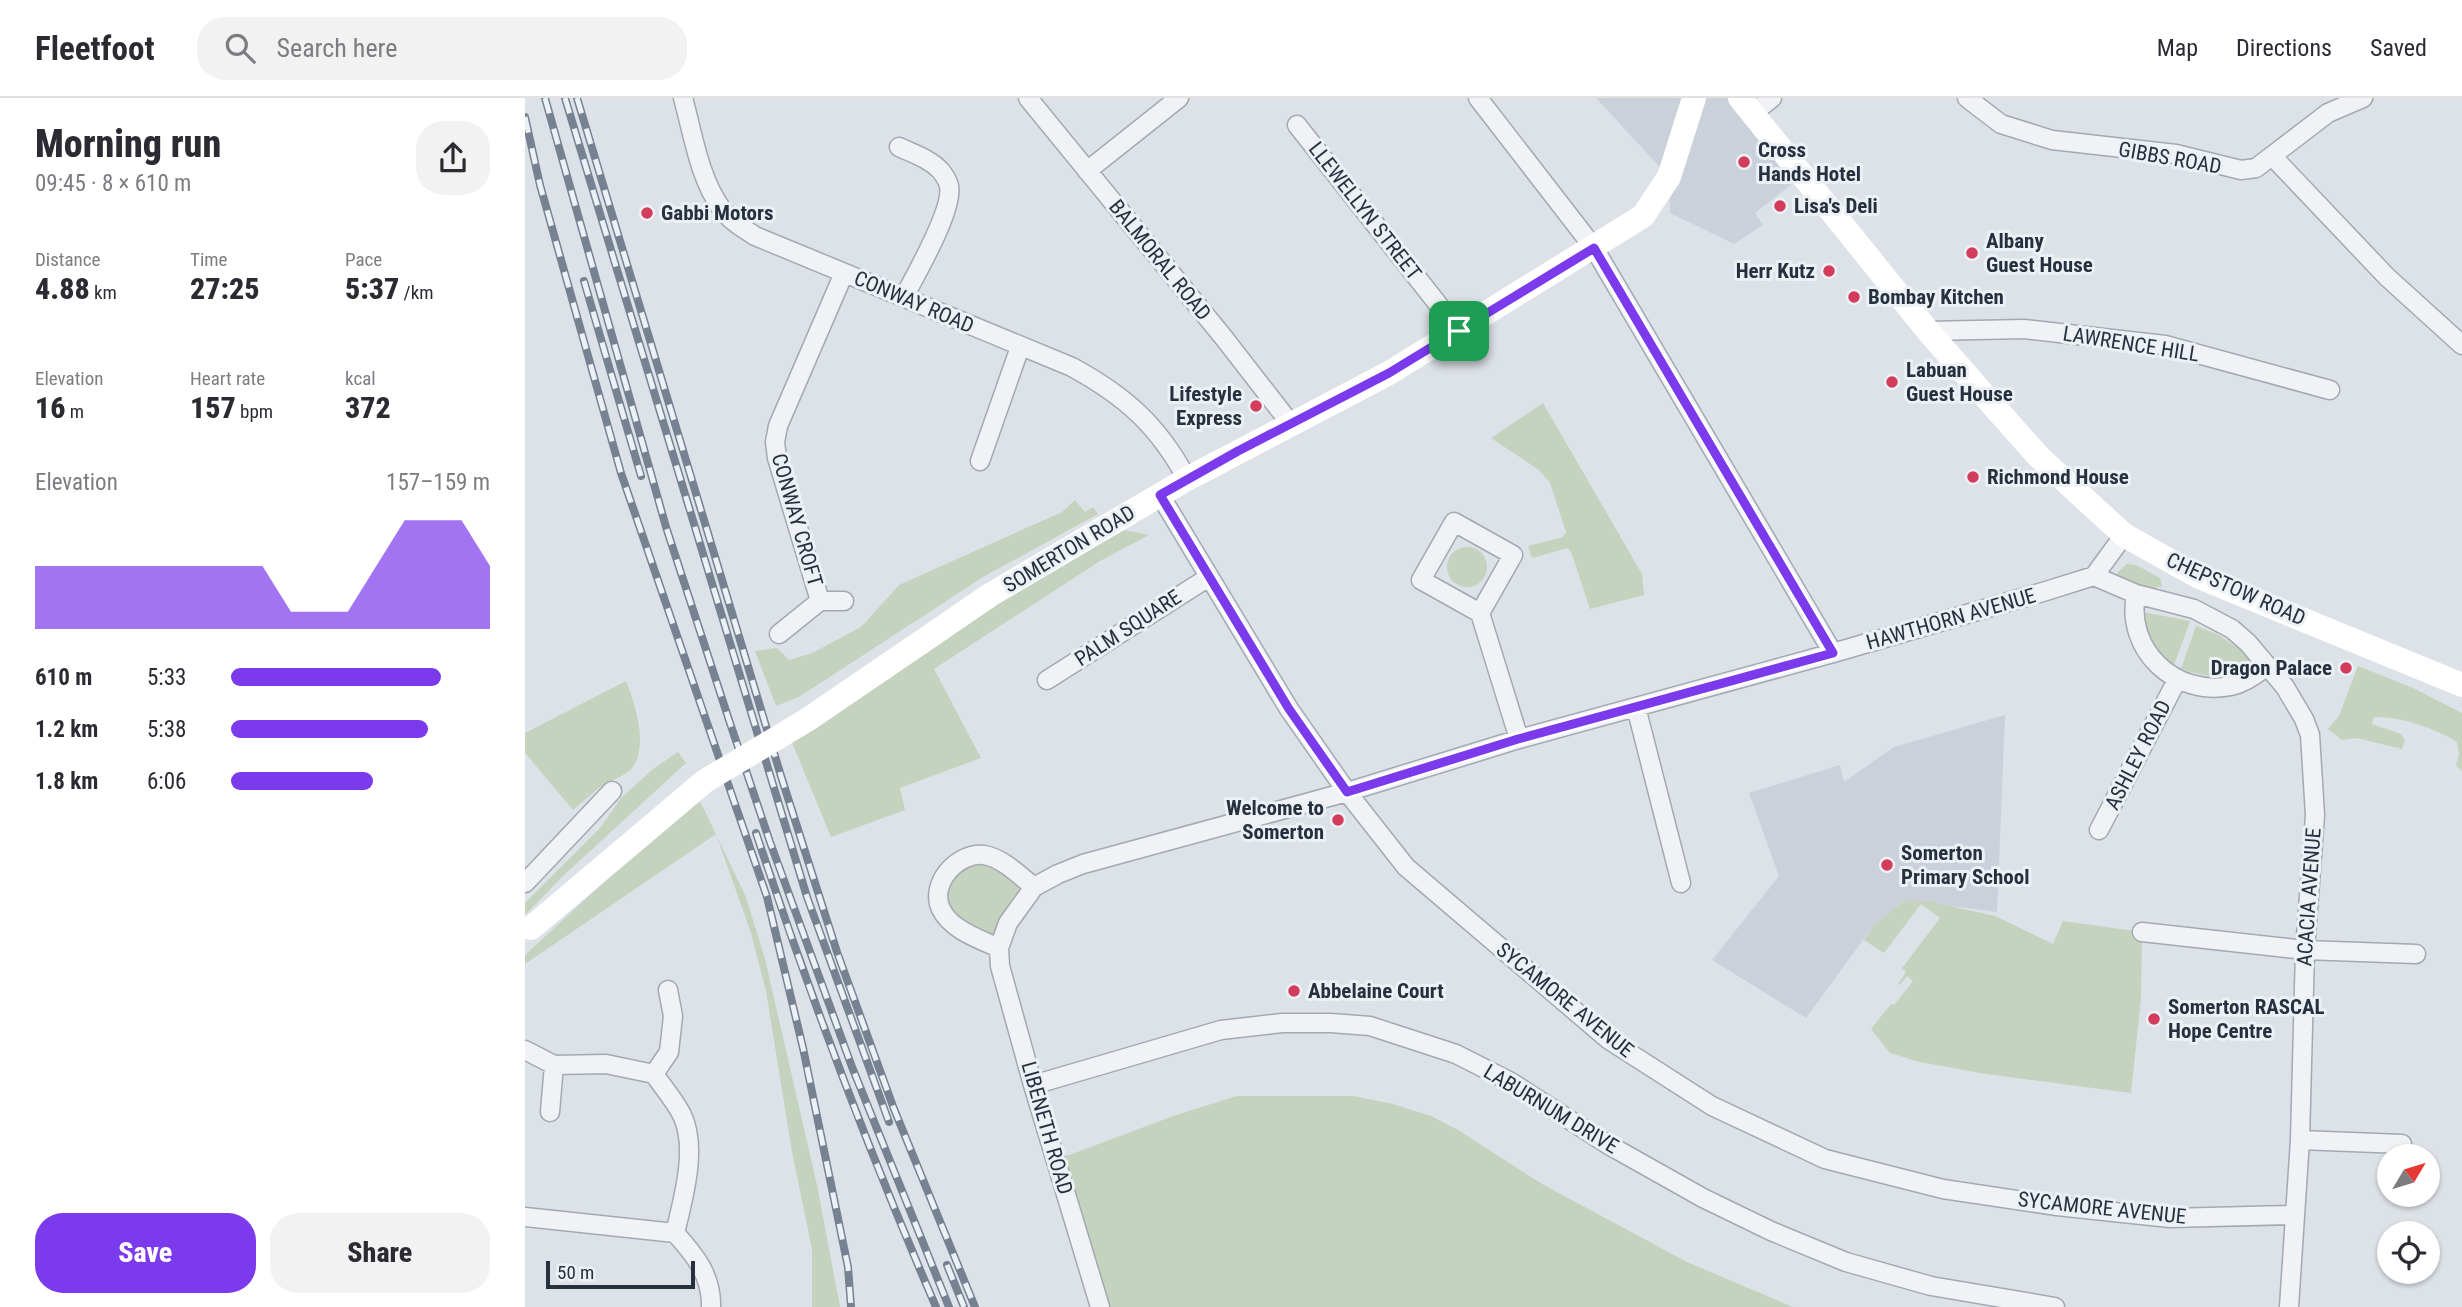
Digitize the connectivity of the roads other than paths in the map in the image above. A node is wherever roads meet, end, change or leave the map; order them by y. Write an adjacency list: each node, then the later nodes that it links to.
1 (683, 98): 14 (street, CONWAY ROAD)
2 (1028, 98): 12 (street, BALMORAL ROAD)
3 (1179, 98): 12 (street)
4 (1478, 98): 13 (street)
5 (1694, 98): 13 (street, SOMERTON ROAD)
6 (1967, 98): 11 (street, GIBBS ROAD)
7 (2363, 98): 11 (street, GIBBS ROAD)
8 (1755, 103): 17 (street, CHEPSTOW ROAD)
9 (1297, 125): 16 (street, LLEWELLYN STREET)
10 (899, 147): 15 (street)
11 (2273, 157): 18 (street)
12 (1087, 171): 21 (street, BALMORAL ROAD)
13 (1594, 248): 16 (street, SOMERTON ROAD); 33 (street)
14 (844, 273): 15 (street, CONWAY ROAD); 29 (street, CONWAY CROFT)
15 (904, 297): 19 (street, CONWAY ROAD)
16 (1459, 331): 21 (street, SOMERTON ROAD)
17 (1928, 331): 20 (street, LAWRENCE HILL); 25 (street, CHEPSTOW ROAD)
18 (2462, 345)
19 (1020, 347): 22 (street); 23 (street, CONWAY ROAD)
20 (2330, 390)
21 (1290, 423): 23 (street, SOMERTON ROAD)
22 (980, 461)
23 (1187, 479): 24 (street, SOMERTON ROAD)
24 (1160, 495): 27 (street, SYCAMORE AVENUE); 46 (street, SOMERTON ROAD, bridge)
25 (2124, 535): 26 (street); 37 (street, CHEPSTOW ROAD)
26 (2095, 576): 28 (street, ACACIA AVENUE); 33 (street, HAWTHORN AVENUE)
27 (1209, 577): 35 (street, PALM SQUARE); 41 (street, SYCAMORE AVENUE)
28 (2136, 594): 34 (street, ACACIA AVENUE); 36 (street)
29 (820, 601): 30 (street); 32 (street, CONWAY CROFT)
30 (844, 601)
31 (1480, 613): 31 (street); 39 (street)
32 (779, 634)
33 (1833, 653): 38 (street, HAWTHORN AVENUE)
34 (2268, 666): 36 (street); 49 (street, ACACIA AVENUE)
35 (1047, 680)
36 (2177, 680): 42 (street, ASHLEY ROAD)
37 (2462, 685)
38 (1636, 707): 39 (street, HAWTHORN AVENUE); 44 (street)
39 (1518, 739): 41 (street, HAWTHORN AVENUE)
40 (612, 790): 43 (street)
41 (1347, 792): 45 (street, HAWTHORN AVENUE); 59 (street, SYCAMORE AVENUE)
42 (2099, 830)
43 (525, 883)
44 (1682, 883)
45 (1034, 887): 48 (street, HAWTHORN AVENUE); 48 (street)
46 (528, 931)
47 (2142, 932): 49 (street)
48 (999, 948): 55 (street, LIBENETH ROAD)
49 (2305, 950): 50 (street); 57 (street, ACACIA AVENUE)
50 (2416, 954)
51 (668, 990): 54 (street)
52 (525, 1050): 53 (street)
53 (554, 1065): 54 (street); 56 (street)
54 (654, 1074): 61 (street)
55 (1033, 1085): 63 (street, LIBENETH ROAD); 64 (street, LABURNUM DRIVE)
56 (550, 1112)
57 (2300, 1140): 58 (street); 59 (street, ACACIA AVENUE)
58 (2402, 1144)
59 (2293, 1215): 65 (street, ACACIA AVENUE)
60 (525, 1217): 61 (street)
61 (675, 1233): 62 (street)
62 (711, 1307)
63 (1100, 1307)
64 (2055, 1307)
65 (2289, 1307)

